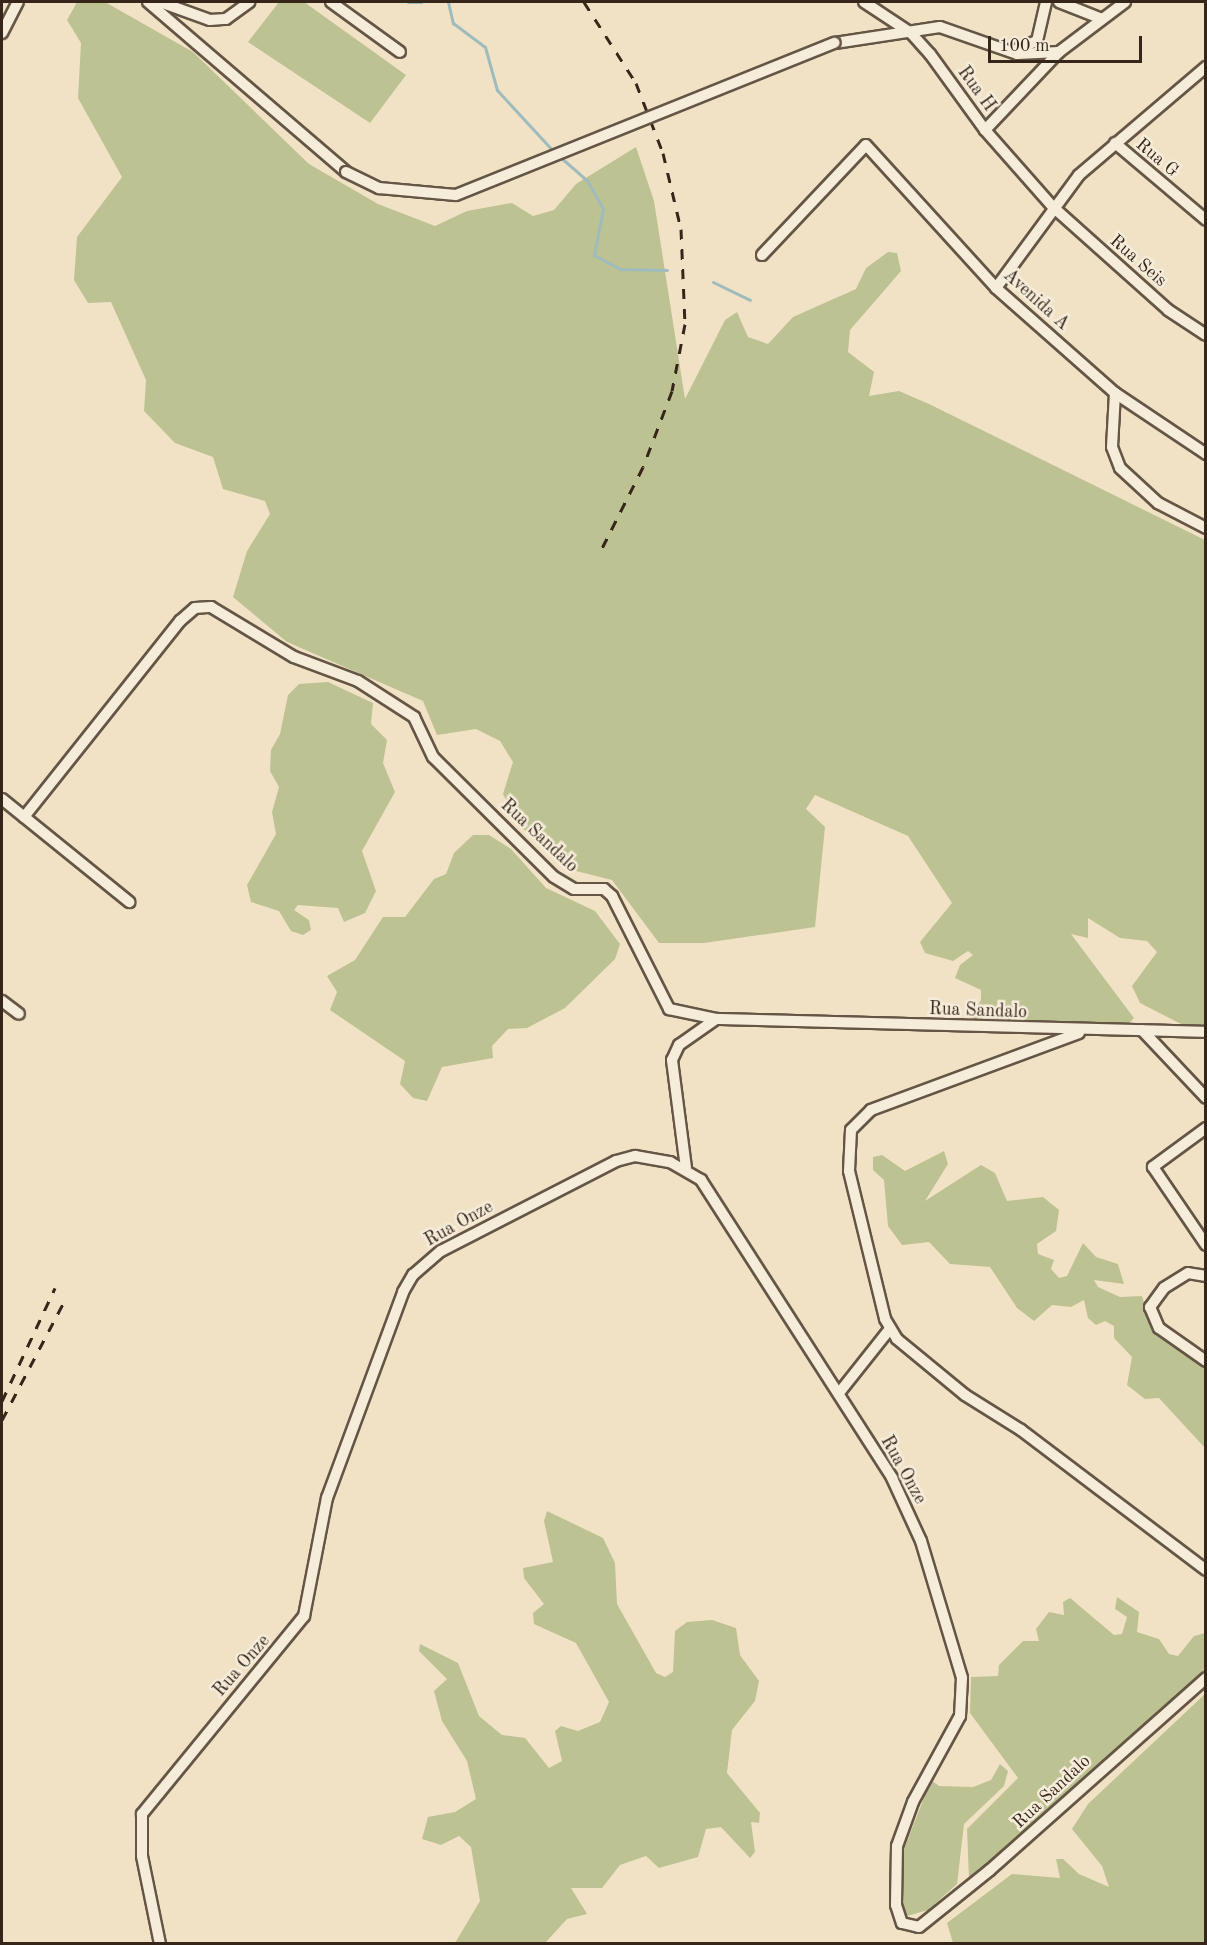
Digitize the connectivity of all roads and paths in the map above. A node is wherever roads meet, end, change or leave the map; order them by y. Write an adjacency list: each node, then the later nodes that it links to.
1 (18, 2): 11 (street)
2 (148, 2): 12 (street, bridge)
3 (160, 2): 4 (street)
4 (249, 2)
5 (331, 2): 13 (street)
6 (864, 2): 12 (street, Rua H)
7 (1046, 2): 14 (street)
8 (1059, 2): 10 (street)
9 (1125, 2): 10 (street)
10 (1102, 19): 15 (street)
11 (2, 33)
12 (910, 33): 14 (street); 17 (street, Rua H)
13 (400, 52)
14 (1010, 52): 15 (street)
15 (1059, 52): 17 (street)
16 (1206, 67): 18 (street)
17 (985, 130): 19 (street, Rua H)
18 (1115, 143): 19 (street); 20 (street, Rua G)
19 (1053, 207): 22 (street); 23 (street, Rua Seis)
20 (1206, 220)
21 (762, 255): 22 (street, Avenida A)
22 (996, 288): 24 (street, Avenida A)
23 (1206, 335)
24 (1114, 393): 25 (street, Avenida A); 26 (street)
25 (1206, 454)
26 (1206, 528)
27 (2, 799): 28 (street)
28 (24, 817): 29 (street); 32 (street, Rua Sandalo)
29 (129, 902)
30 (2, 1001): 31 (street)
31 (19, 1014)
32 (716, 1019): 33 (street, Rua Sandalo); 38 (street)
33 (1088, 1030): 34 (street, Rua Sandalo); 41 (street)
34 (1142, 1030): 35 (street, Rua Sandalo); 36 (street)
35 (1206, 1032)
36 (1206, 1098)
37 (1206, 1128): 39 (street)
38 (686, 1168): 43 (street, Rua Onze); 47 (street, Rua Onze)
39 (1206, 1245)
40 (1206, 1276): 42 (street)
41 (889, 1330): 43 (street); 44 (street)
42 (1206, 1361)
43 (839, 1393): 46 (street, Rua Onze)
44 (1206, 1570)
45 (1206, 1678): 46 (street, Rua Sandalo)
46 (919, 1927)
47 (160, 1944)

